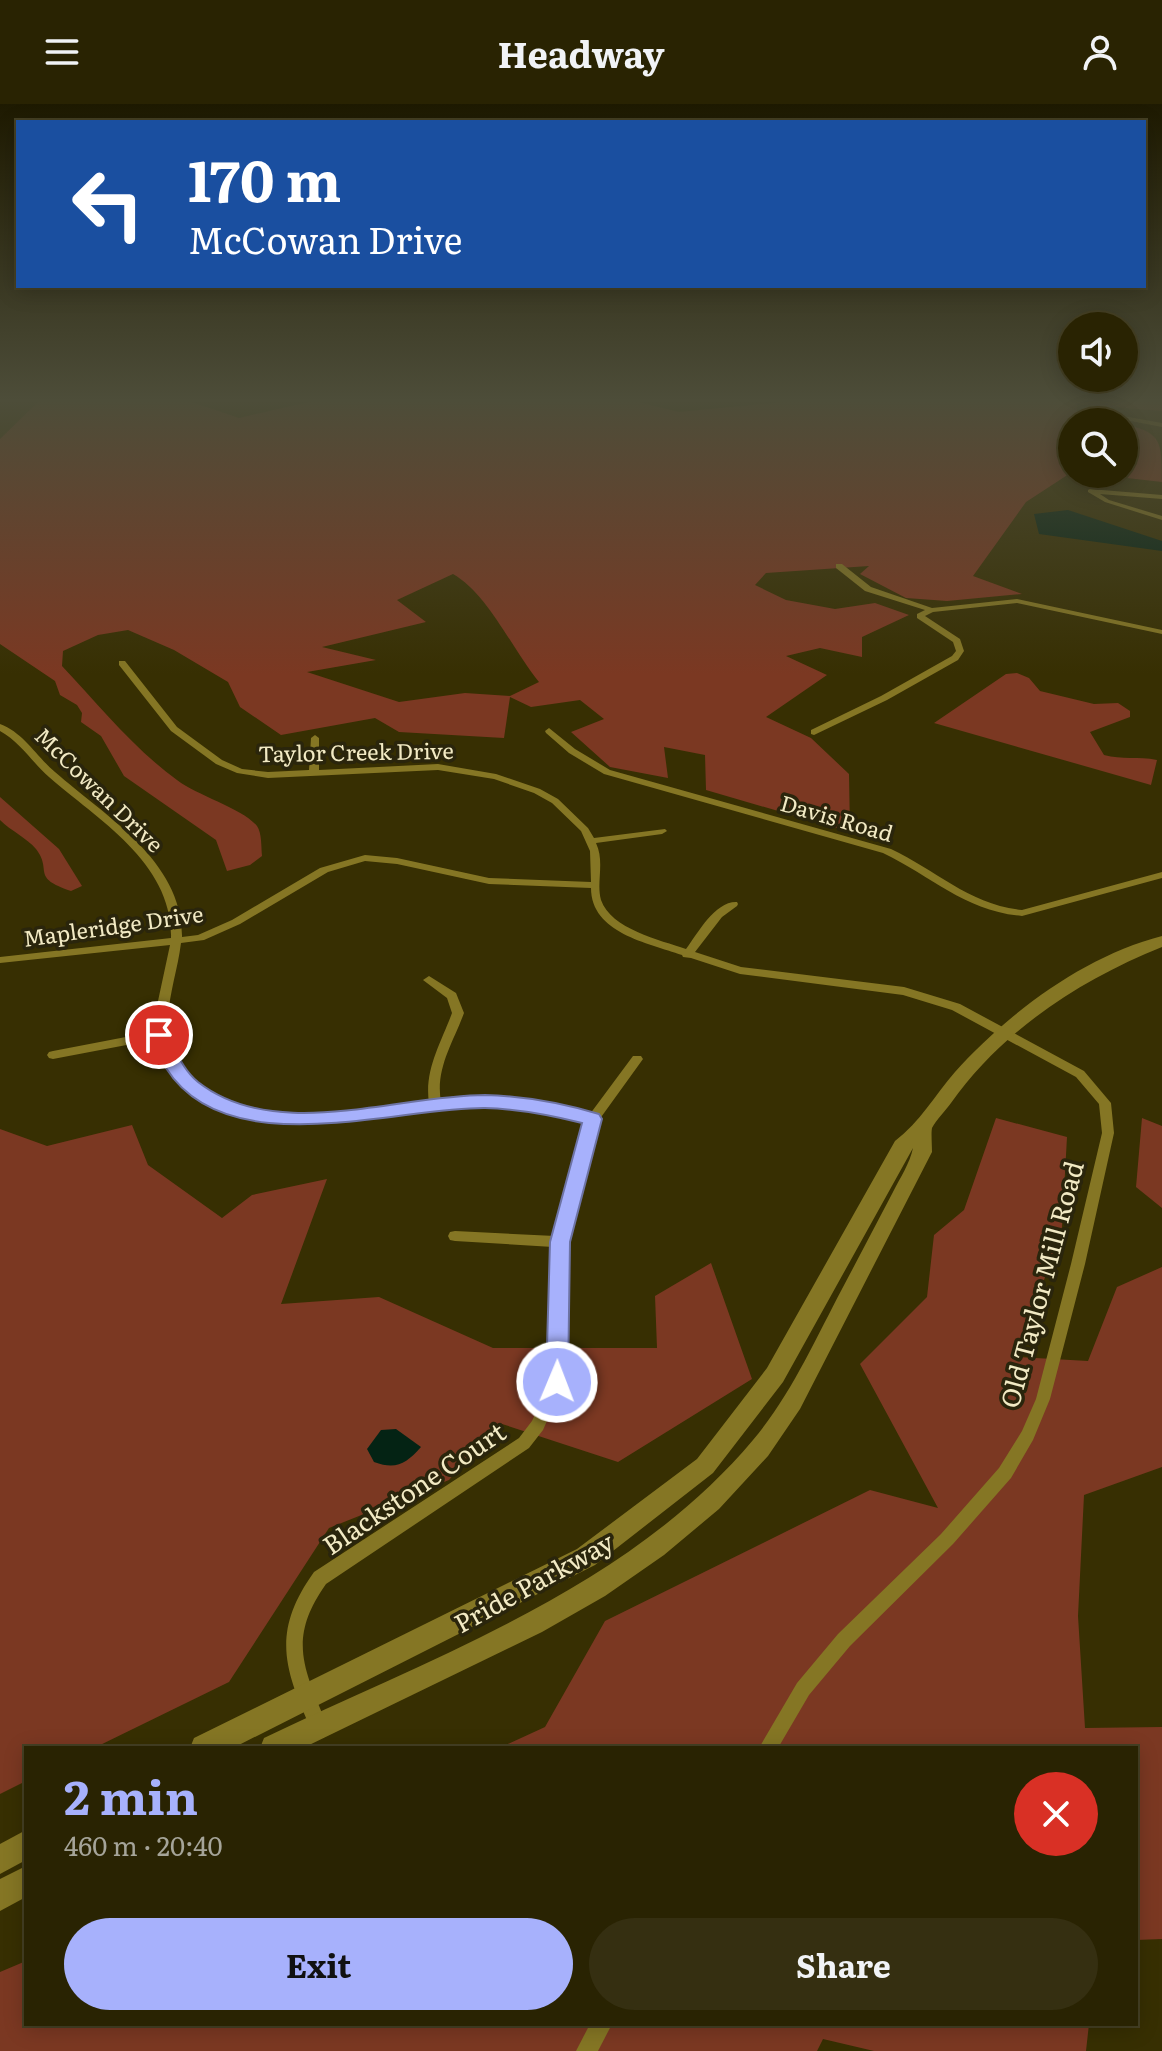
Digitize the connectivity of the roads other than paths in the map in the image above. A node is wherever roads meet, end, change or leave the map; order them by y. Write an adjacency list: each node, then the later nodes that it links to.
1 (1093, 493): 4 (street)
2 (1112, 493): 3 (street)
3 (1162, 497)
4 (1162, 518)
5 (839, 566): 6 (street)
6 (931, 610): 7 (street); 11 (street)
7 (1162, 632)
8 (122, 663): 13 (street, Taylor Creek Drive)
9 (0, 727): 19 (street, McCowan Drive)
10 (549, 731): 16 (street, Davis Road)
11 (814, 732)
12 (315, 738): 13 (street)
13 (314, 773): 15 (street, Taylor Creek Drive)
14 (662, 831): 15 (street)
15 (592, 841): 17 (street)
16 (1162, 875)
17 (594, 885): 19 (street, Mapleridge Drive); 21 (street)
18 (733, 904): 21 (street)
19 (175, 941): 22 (street, Mapleridge Drive); 25 (street, McCowan Drive)
20 (1162, 941): 24 (main road, Pride Parkway)
21 (687, 955): 24 (street)
22 (0, 960)
23 (429, 980): 28 (street)
24 (1005, 1034): 30 (main road, Pride Parkway); 37 (street, Old Taylor Mill Road)
25 (159, 1035): 26 (street); 28 (street)
26 (53, 1055)
27 (637, 1059): 29 (street, Blackstone Court)
28 (436, 1106): 29 (street)
29 (593, 1119): 32 (street, Blackstone Court)
30 (923, 1132): 33 (main road, Pride Parkway); 34 (main road, Pride Parkway)
31 (455, 1236): 32 (street)
32 (560, 1242): 33 (street, Blackstone Court)
33 (305, 1698): 34 (street, Blackstone Court); 35 (main road, Pride Parkway)
34 (318, 1725): 36 (main road, Pride Parkway)
35 (208, 1746)
36 (278, 1746)
37 (769, 1746)
38 (24, 1845): 39 (main road)
39 (0, 1860)
40 (24, 1881): 41 (main road)
41 (0, 1896)
42 (601, 2026): 43 (street)
43 (586, 2051)

